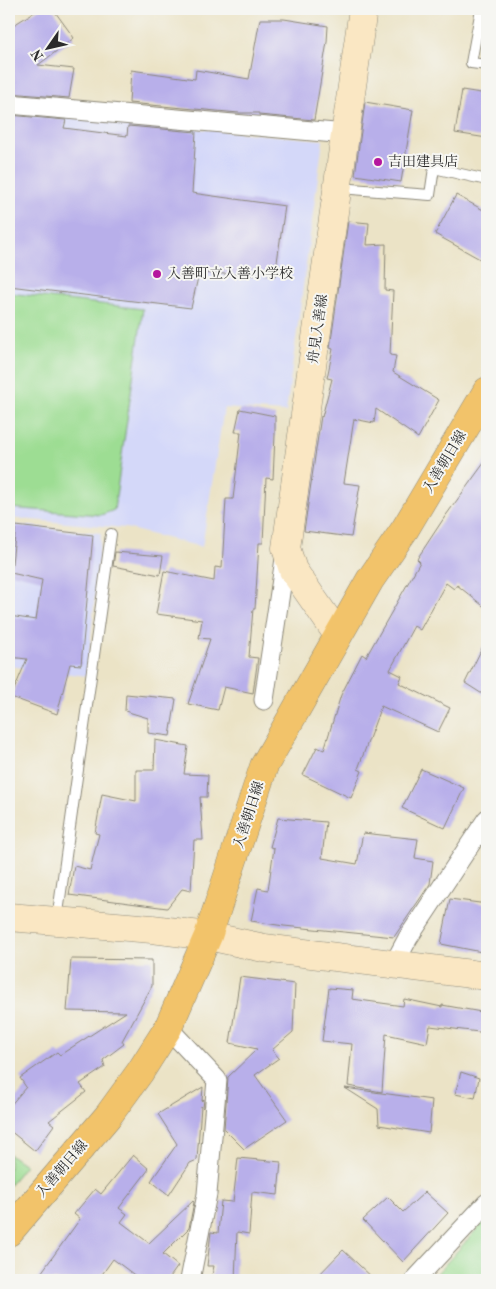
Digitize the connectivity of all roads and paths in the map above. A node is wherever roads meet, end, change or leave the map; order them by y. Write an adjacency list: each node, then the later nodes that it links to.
1 (363, 9): 5 (main road, 舟見入善線)
2 (481, 9): 3 (lane)
3 (487, 65)
4 (9, 104): 5 (street)
5 (346, 134): 7 (main road, 舟見入善線)
6 (487, 180): 7 (lane)
7 (338, 188): 10 (main road, 舟見入善線)
8 (487, 391): 11 (main road, 入善朝日線)
9 (111, 534): 15 (lane)
10 (286, 548): 11 (main road, 舟見入善線); 12 (street)
11 (338, 635): 16 (main road, 入善朝日線)
12 (264, 700)
13 (487, 819): 17 (street)
14 (9, 918): 15 (main road)
15 (57, 920): 16 (main road)
16 (208, 936): 17 (main road); 19 (main road, 入善朝日線)
17 (394, 964): 18 (main road)
18 (487, 976)
19 (168, 1028): 21 (main road, 入善朝日線); 22 (street)
20 (487, 1203): 23 (street)
21 (9, 1232)
22 (190, 1280)
23 (415, 1280)

